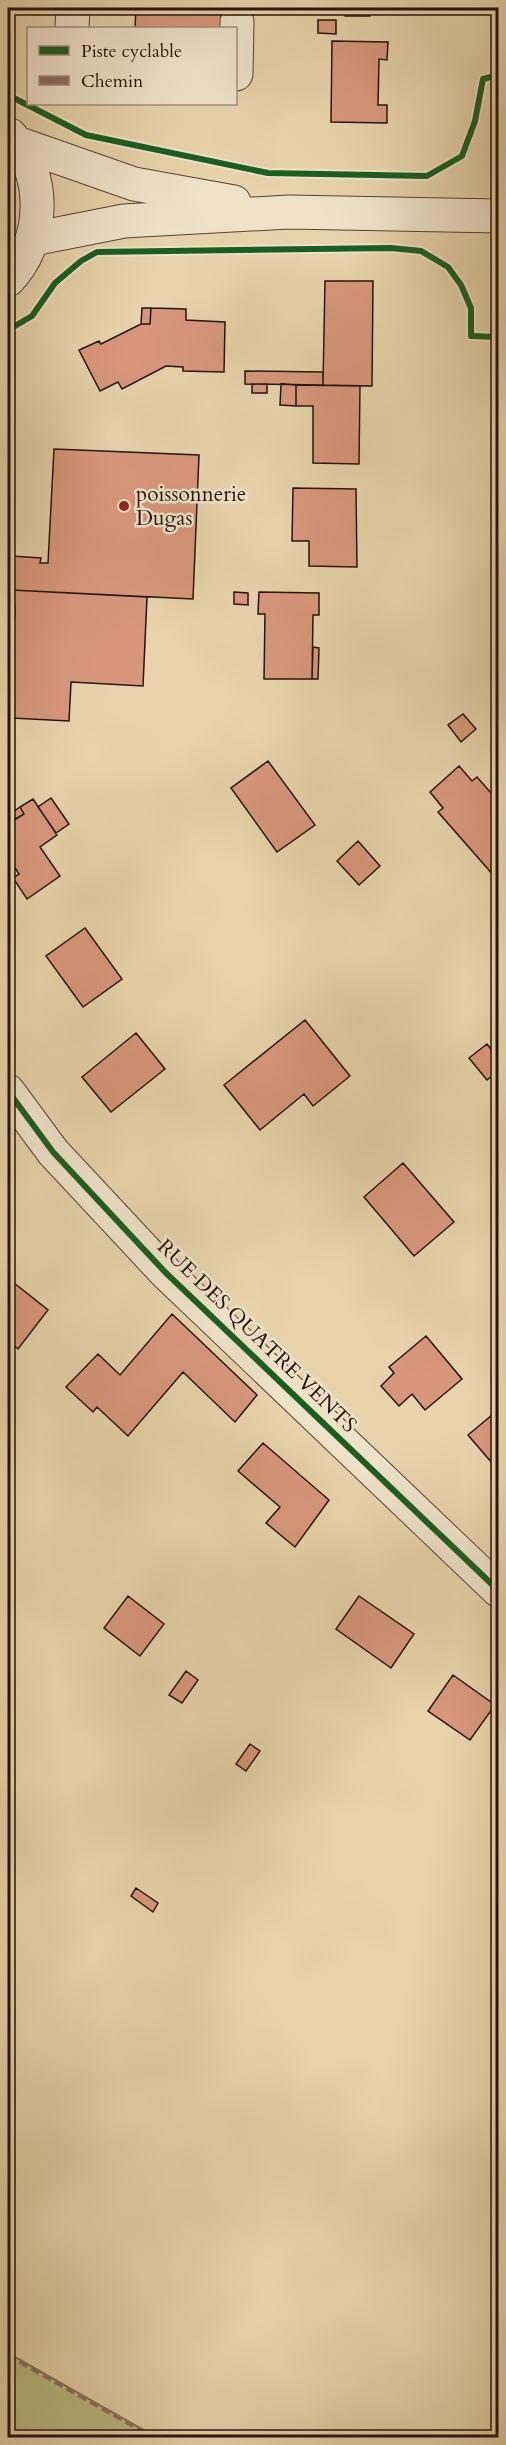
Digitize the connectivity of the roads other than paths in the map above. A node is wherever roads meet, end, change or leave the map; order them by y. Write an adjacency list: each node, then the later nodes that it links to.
1 (73, 8): 3 (street)
2 (237, 22): 4 (street)
3 (72, 27)
4 (237, 27)
5 (12, 138): 6 (street); 8 (street)
6 (289, 212): 7 (street); 8 (street)
7 (498, 216)
8 (33, 239): 9 (street)
9 (8, 280)
10 (8, 1091): 11 (street, RUE DES QUATRE VENTS)
11 (498, 1590)

